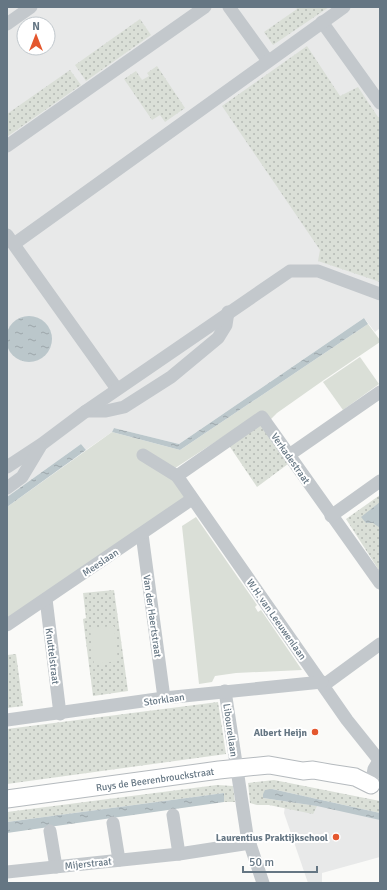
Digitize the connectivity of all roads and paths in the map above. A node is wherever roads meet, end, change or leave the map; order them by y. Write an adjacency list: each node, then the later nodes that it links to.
1 (31, 7): 6 (street)
2 (205, 7): 9 (street)
3 (229, 7): 7 (street)
4 (344, 7): 5 (street)
5 (322, 22): 7 (street); 8 (street)
6 (7, 24)
7 (268, 61): 10 (street)
8 (380, 103)
9 (7, 146)
10 (11, 239): 13 (street)
11 (380, 294): 12 (street)
12 (228, 312): 13 (street); 15 (street)
13 (117, 390): 15 (street)
14 (380, 392): 18 (street)
15 (86, 411): 16 (street)
16 (42, 444): 19 (street); 22 (street)
17 (143, 455): 20 (street)
18 (289, 455): 20 (street, Verkadestraat); 24 (street, Verkadestraat)
19 (7, 467)
20 (177, 476): 23 (street, W.H. van Leeuwenlaan)
21 (380, 482): 24 (street)
22 (7, 488)
23 (192, 499): 25 (street, Meeslaan); 30 (street, W.H. van Leeuwenlaan)
24 (331, 516): 26 (street, Verkadestraat)
25 (142, 534): 27 (street, Meeslaan); 32 (street, Van der Haertstraat)
26 (380, 583)
27 (46, 598): 28 (street, Meeslaan); 33 (street, Knuttelstraat)
28 (7, 625)
29 (380, 644): 30 (street)
30 (325, 690): 31 (street, Storklaan); 35 (street, W.H. van Leeuwenlaan)
31 (225, 691): 32 (street, Storklaan); 36 (street, Libourellaan)
32 (164, 698): 33 (street, Storklaan)
33 (60, 714): 34 (street, Storklaan)
34 (7, 720)
35 (379, 760): 37 (street)
36 (237, 768): 37 (main road, Ruys de Beerenbrouckstraat); 38 (main road, Ruys de Beerenbrouckstraat); 42 (street, Libourellaan)
37 (375, 786)
38 (7, 799)
39 (173, 815): 43 (street)
40 (113, 823): 44 (street, Mijerstraat)
41 (50, 831): 45 (street, Mijerstraat)
42 (250, 843): 43 (street, Mijerstraat); 47 (street, Libourellaan)
43 (179, 854): 44 (street, Mijerstraat)
44 (119, 860): 45 (street, Mijerstraat)
45 (56, 867): 46 (street, Mijerstraat)
46 (7, 872)
47 (263, 883)

